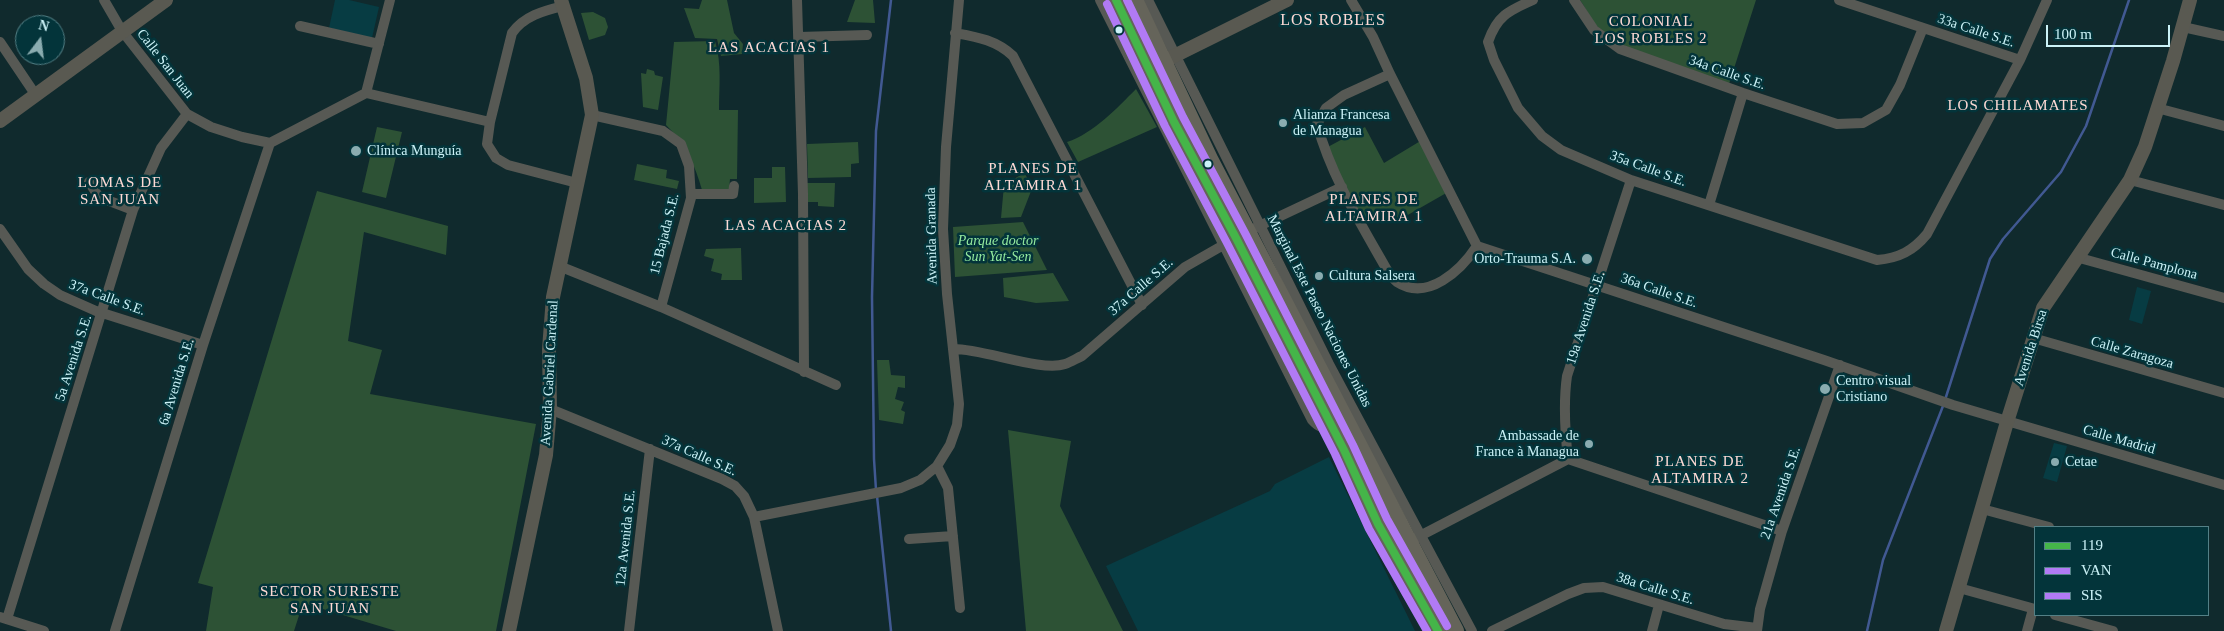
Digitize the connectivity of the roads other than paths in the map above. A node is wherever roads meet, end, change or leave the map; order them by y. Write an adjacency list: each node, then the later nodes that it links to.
1 (104, 0): 21 (street, Calle San Juan)
2 (166, 0): 21 (street)
3 (390, 0): 27 (street)
4 (797, 0): 25 (street)
5 (959, 0): 22 (street, Avenida Granada)
6 (1100, 0): 52 (street)
7 (1116, 0): 29 (highway)
8 (1134, 0): 29 (highway)
9 (1148, 0): 29 (street)
10 (1287, 0): 29 (street)
11 (1533, 0): 41 (street, 35a Calle S.E.)
12 (1574, 0): 32 (street, 34a Calle S.E.)
13 (1839, 0): 20 (street, 33a Calle S.E.)
14 (2047, 0): 28 (street)
15 (2190, 0): 19 (street, Avenida Birsa)
16 (1352, 1): 30 (street)
17 (562, 3): 36 (street, Avenida Gabriel Cardenal); 38 (street)
18 (300, 26): 27 (street)
19 (2183, 27): 24 (street); 34 (street, Avenida Birsa)
20 (1923, 28): 28 (street, 33a Calle S.E.); 32 (street, 34a Calle S.E.)
21 (122, 31): 33 (street); 35 (street, Calle San Juan)
22 (955, 33): 58 (street); 63 (street, Avenida Granada)
23 (867, 35): 25 (street)
24 (2224, 36)
25 (799, 37): 65 (street)
26 (0, 42): 33 (street)
27 (379, 44): 31 (street)
28 (2020, 60): 48 (street, 35a Calle S.E.)
29 (1162, 62): 52 (highway)
30 (1390, 74): 46 (street); 53 (street)
31 (366, 93): 38 (street); 40 (street)
32 (1743, 93): 48 (street)
33 (35, 94): 37 (street)
34 (2157, 108): 39 (street); 42 (street, Avenida Birsa)
35 (187, 114): 40 (street); 50 (street, 5a Avenida S.E.)
36 (592, 115): 44 (street, Avenida Gabriel Cardenal); 47 (street, 15 Bajada S.E.)
37 (0, 121)
38 (490, 122): 44 (street)
39 (2224, 126)
40 (270, 143): 62 (street, 6a Avenida S.E.)
41 (1631, 180): 48 (street, 35a Calle S.E.); 56 (street, 19a Avenida S.E.)
42 (2130, 180): 49 (street); 54 (street, Avenida Birsa)
43 (89, 182): 50 (street)
44 (577, 183): 55 (street, Avenida Gabriel Cardenal)
45 (734, 186): 47 (street)
46 (1342, 187): 52 (street, 37a Calle S.E.); 53 (street)
47 (690, 194): 59 (street, 15 Bajada S.E.)
48 (1710, 205)
49 (2224, 206)
50 (134, 210): 60 (street, 5a Avenida S.E.)
51 (0, 228): 60 (street, 37a Calle S.E.)
52 (1242, 235): 58 (street, 37a Calle S.E.); 70 (highway); 70 (street); 80 (street, Marginal Este Paseo Naciones Unidas)
53 (1477, 246): 56 (street, 36a Calle S.E.)
54 (2076, 257): 57 (street, Calle Pamplona); 61 (street, Avenida Birsa)
55 (559, 266): 59 (street); 68 (street, Avenida Gabriel Cardenal)
56 (1598, 285): 64 (street, 36a Calle S.E.); 72 (street, 19a Avenida S.E.)
57 (2224, 298)
58 (1142, 304): 63 (street, 37a Calle S.E.)
59 (661, 307): 65 (street)
60 (102, 313): 62 (street, 37a Calle S.E.); 87 (street, 5a Avenida S.E.)
61 (2033, 338): 67 (street, Calle Zaragoza); 69 (street, Avenida Birsa)
62 (203, 345): 90 (street, 6a Avenida S.E.)
63 (954, 349): 73 (street, Avenida Granada)
64 (1840, 365): 69 (street, 36a Calle S.E.); 78 (street, 21a Avenida S.E.)
65 (804, 372): 66 (street)
66 (836, 386)
67 (2224, 394)
68 (550, 409): 71 (street, 37a Calle S.E.); 91 (street, Avenida Gabriel Cardenal)
69 (2007, 422): 74 (street, Calle Madrid); 75 (street, Avenida Birsa)
70 (1338, 424): 80 (highway); 94 (highway)
71 (650, 449): 76 (street, 37a Calle S.E.); 92 (street, 12a Avenida S.E.)
72 (1568, 460): 78 (street); 80 (street)
73 (937, 466): 76 (street); 79 (street)
74 (2224, 484)
75 (1982, 508): 77 (street); 82 (street, Avenida Birsa)
76 (754, 517): 93 (street, 37a Calle S.E.)
77 (2045, 526)
78 (1782, 531): 88 (street, 21a Avenida S.E.)
79 (953, 536): 81 (street); 84 (street)
80 (1415, 538): 95 (highway); 96 (street, Marginal Este Paseo Naciones Unidas)
81 (909, 539)
82 (1959, 588): 85 (street); 99 (street, Avenida Birsa)
83 (1659, 605): 88 (street, 38a Calle S.E.); 97 (street, 38a Calle S.E.); 98 (street)
84 (960, 608)
85 (2034, 609): 100 (street)
86 (2058, 616): 101 (street)
87 (4, 618): 89 (street)
88 (1757, 629)
89 (44, 631)
90 (115, 631)
91 (509, 631)
92 (629, 631)
93 (778, 631)
94 (1438, 631)
95 (1455, 631)
96 (1472, 631)
97 (1492, 631)
98 (1652, 631)
99 (1946, 631)
100 (2027, 631)
101 (2111, 631)

